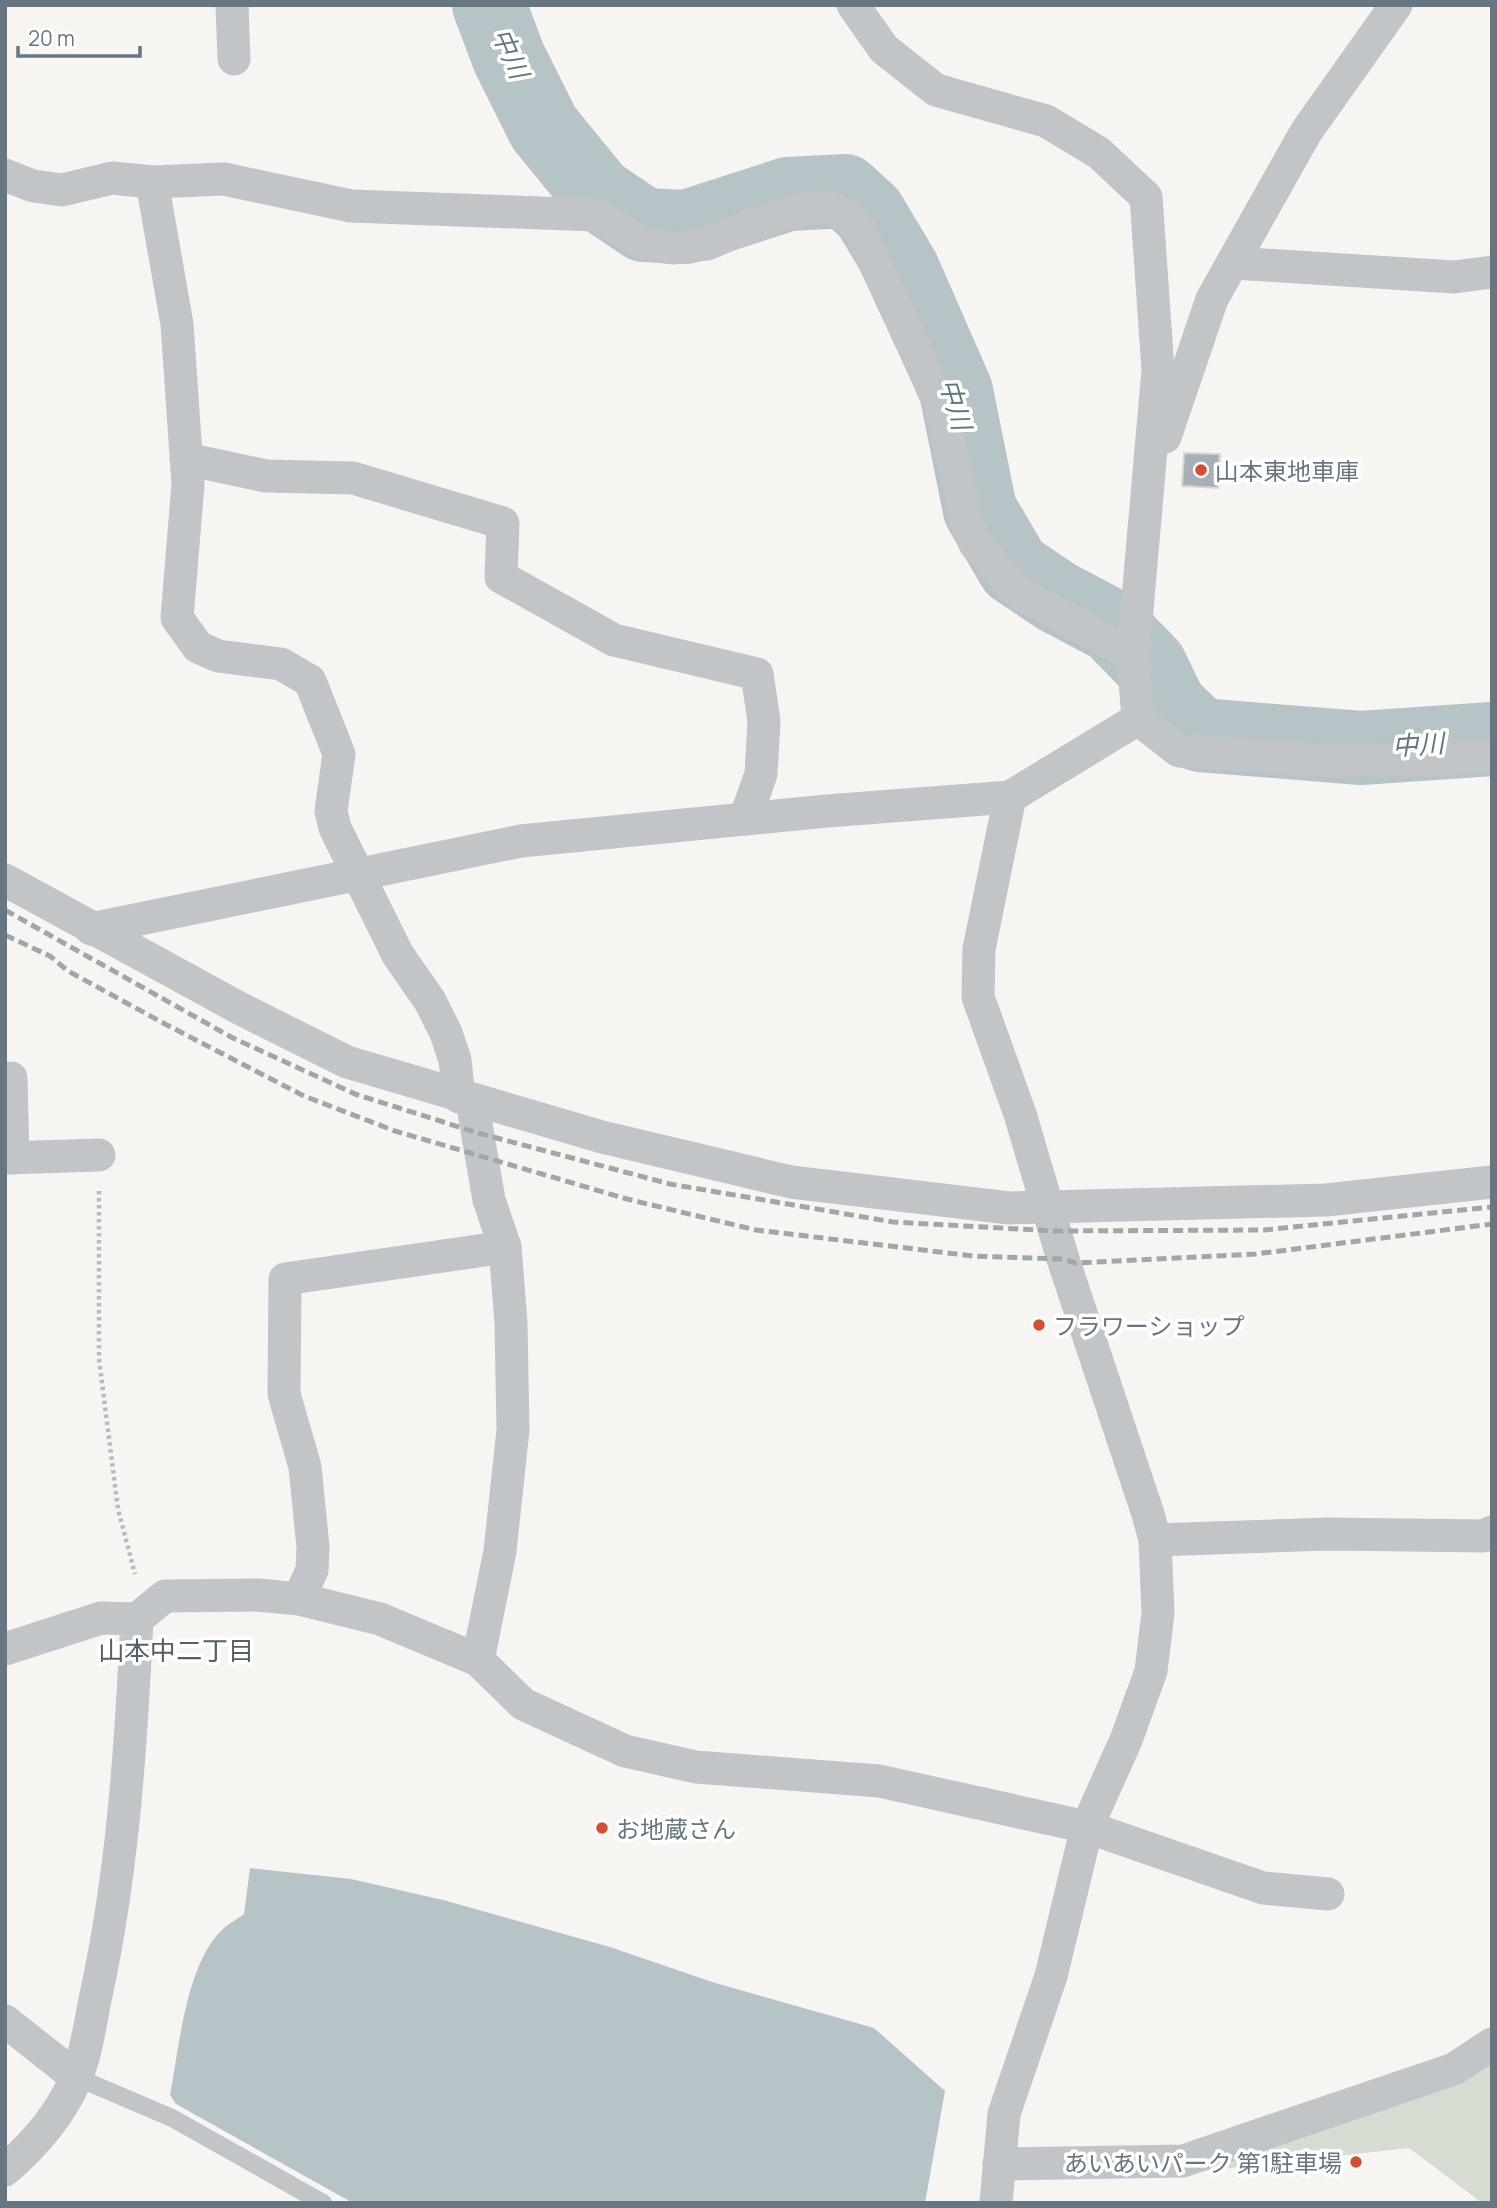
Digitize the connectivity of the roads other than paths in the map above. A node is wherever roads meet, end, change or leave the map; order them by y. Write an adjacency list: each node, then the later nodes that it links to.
1 (232, 5): 4 (street)
2 (853, 5): 10 (street)
3 (1396, 5): 7 (street)
4 (234, 59)
5 (5, 175): 6 (street)
6 (152, 181): 9 (street); 11 (street)
7 (1234, 263): 8 (street); 10 (street)
8 (1492, 271)
9 (186, 459): 15 (street); 16 (street)
10 (1149, 486): 11 (street)
11 (1133, 655): 12 (street)
12 (1138, 719): 13 (street); 14 (street)
13 (1492, 757)
14 (1010, 797): 15 (street); 24 (street)
15 (745, 819): 16 (street)
16 (359, 873): 18 (street); 20 (street)
17 (5, 880): 18 (street)
18 (91, 929): 20 (street)
19 (11, 1078): 22 (street)
20 (465, 1099): 24 (street); 25 (street)
21 (99, 1155): 22 (street)
22 (9, 1158)
23 (1492, 1182): 24 (street)
24 (1046, 1205): 27 (street)
25 (505, 1247): 28 (street); 31 (street)
26 (1492, 1532): 27 (street)
27 (1156, 1541): 32 (street)
28 (299, 1599): 29 (street); 31 (street)
29 (137, 1619): 30 (street); 36 (street)
30 (5, 1648)
31 (478, 1660): 32 (street)
32 (1087, 1827): 33 (street); 37 (street)
33 (1328, 1894)
34 (5, 2021): 36 (street)
35 (1492, 2044): 37 (street)
36 (76, 2077): 38 (street); 39 (lane)
37 (999, 2164): 40 (street)
38 (5, 2170)
39 (321, 2202)
40 (996, 2203)

